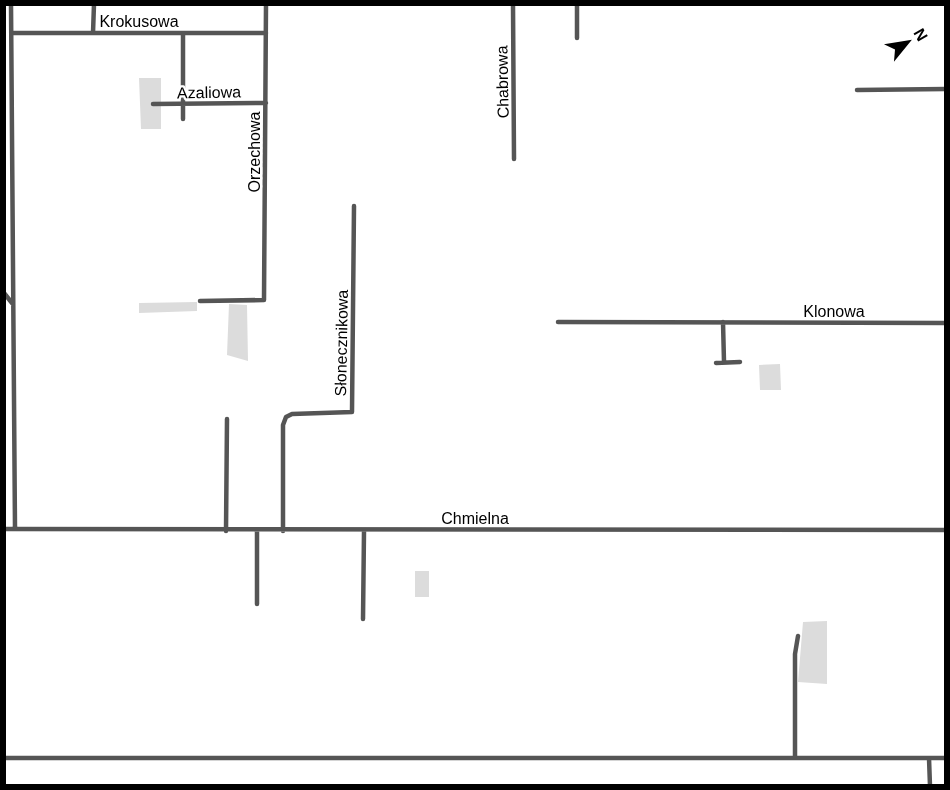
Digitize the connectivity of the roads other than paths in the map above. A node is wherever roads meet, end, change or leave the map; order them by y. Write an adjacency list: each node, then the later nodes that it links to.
1 (11, 4): 6 (street)
2 (94, 4): 7 (street)
3 (266, 4): 9 (street, Orzechowa)
4 (513, 4): 17 (street, Chabrowa)
5 (577, 4): 10 (street)
6 (12, 33): 7 (street, Krokusowa); 21 (street)
7 (93, 33): 8 (street, Krokusowa)
8 (183, 33): 9 (street, Krokusowa); 15 (street)
9 (266, 33): 13 (street, Orzechowa)
10 (577, 38)
11 (945, 89): 12 (street)
12 (857, 90)
13 (266, 103): 15 (street, Azaliowa); 20 (street, Orzechowa)
14 (153, 104): 15 (street, Azaliowa)
15 (183, 104): 16 (street)
16 (183, 119)
17 (514, 159)
18 (354, 206): 34 (street, Słonecznikowa)
19 (4, 293): 21 (street)
20 (200, 301)
21 (12, 303): 30 (street)
22 (558, 322): 23 (street, Klonowa)
23 (723, 322): 24 (street, Klonowa); 25 (street)
24 (945, 323)
25 (724, 362): 26 (street); 27 (street)
26 (741, 362)
27 (716, 363)
28 (227, 419): 32 (street)
29 (4, 529): 30 (street, Chmielna)
30 (15, 529): 32 (street, Chmielna)
31 (945, 530): 35 (street, Chmielna)
32 (226, 531): 33 (street, Chmielna)
33 (257, 531): 34 (street, Chmielna); 36 (street)
34 (283, 531): 35 (street, Chmielna)
35 (364, 531): 37 (street)
36 (257, 604)
37 (363, 619)
38 (798, 636): 40 (street)
39 (4, 758): 40 (street)
40 (795, 758): 41 (street)
41 (929, 758): 42 (street); 43 (street)
42 (945, 758)
43 (930, 786)

